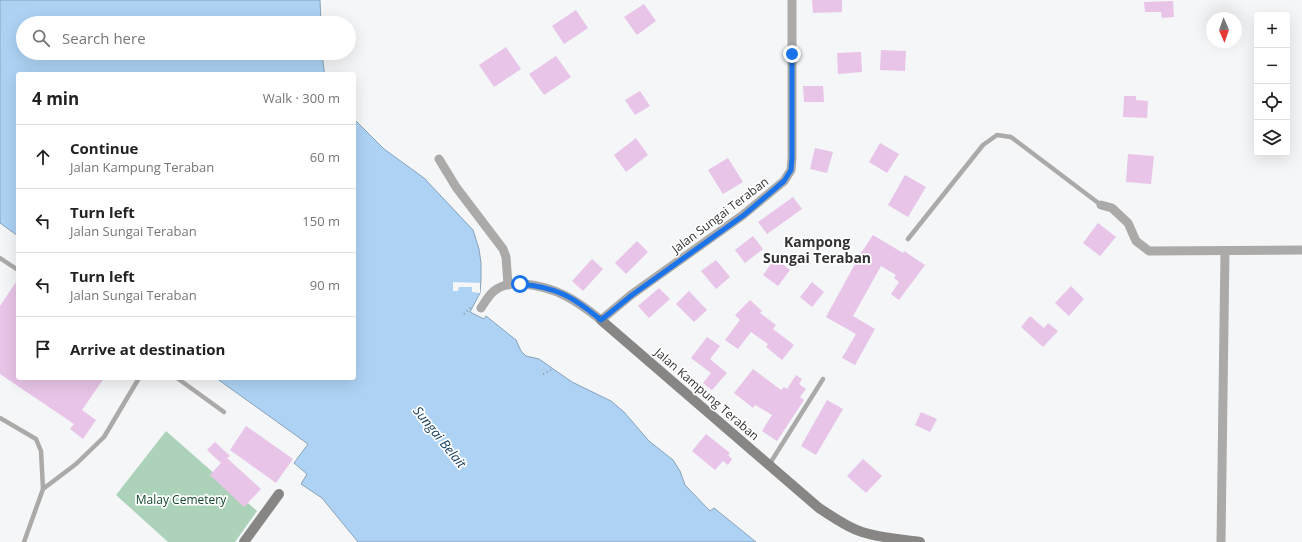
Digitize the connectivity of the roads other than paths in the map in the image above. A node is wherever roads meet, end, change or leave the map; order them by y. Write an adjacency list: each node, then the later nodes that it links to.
1 (792, 0): 11 (street, Jalan Sungai Teraban)
2 (439, 159): 9 (street)
3 (1101, 205): 4 (lane); 6 (street)
4 (908, 239)
5 (1302, 250): 6 (street)
6 (1225, 251): 23 (street)
7 (0, 258): 8 (lane)
8 (16, 269)
9 (508, 285): 10 (street, Jalan Kampung Teraban); 11 (street, Jalan Kampung Teraban)
10 (478, 306)
11 (601, 320): 17 (street, Jalan Kampung Teraban)
12 (823, 379): 17 (lane)
13 (138, 380): 18 (lane)
14 (180, 380): 15 (lane)
15 (224, 412)
16 (0, 418): 18 (lane)
17 (769, 465): 22 (street, Jalan Kampung Teraban)
18 (43, 488): 20 (lane)
19 (279, 494): 21 (street)
20 (24, 542)
21 (244, 542)
22 (920, 542)
23 (1221, 542)

